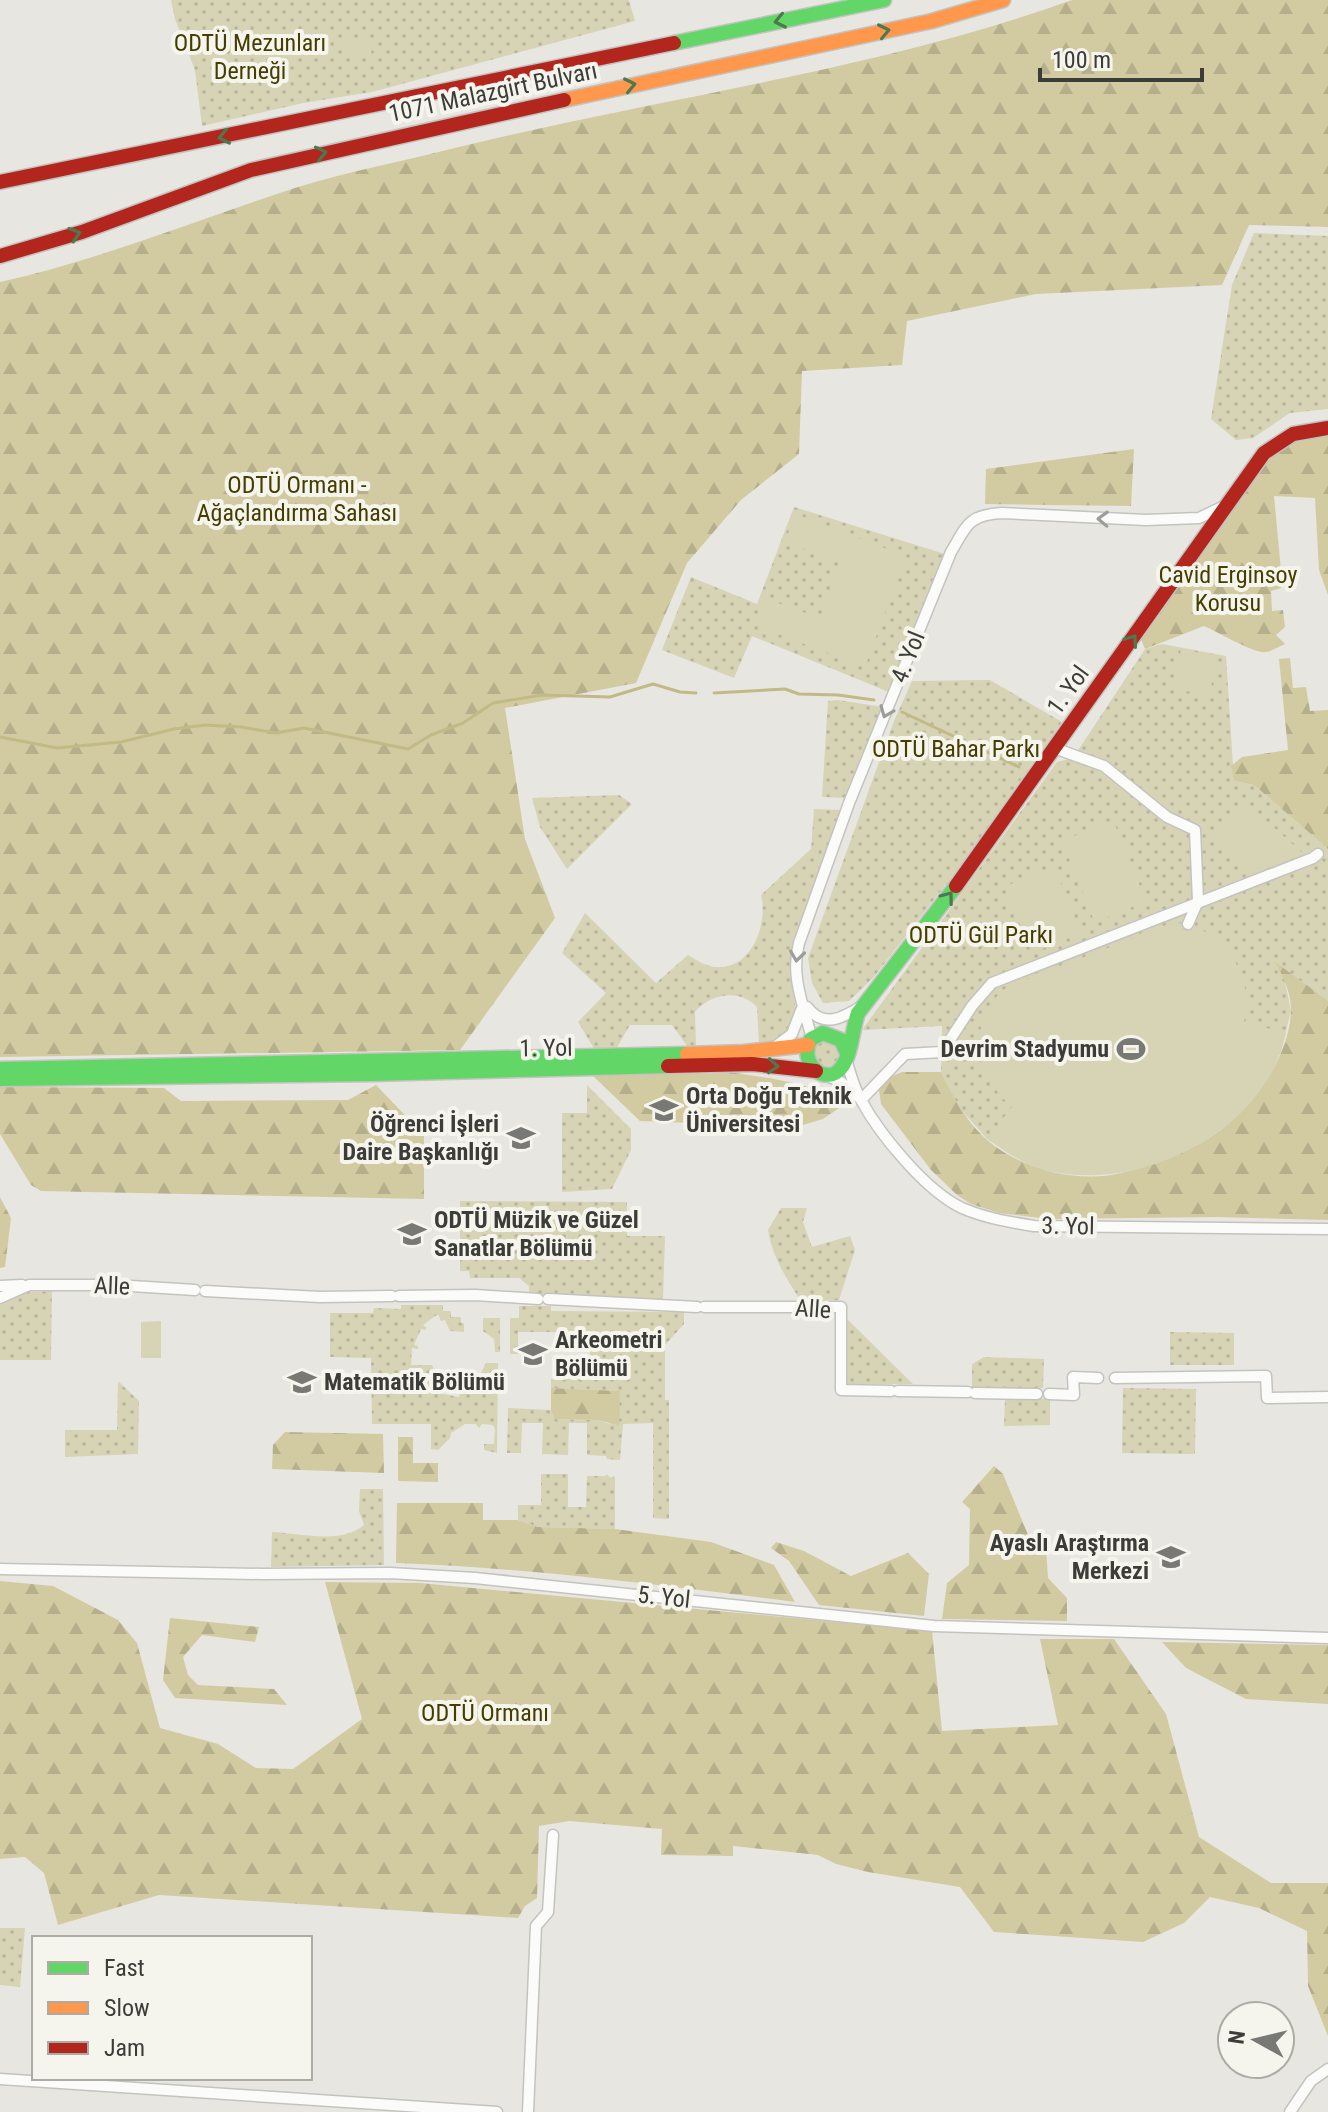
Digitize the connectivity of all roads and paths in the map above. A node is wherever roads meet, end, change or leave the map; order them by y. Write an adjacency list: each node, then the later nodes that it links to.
1 (884, 0): 3 (main road, 1071 Malazgirt Bulvarı, one-way to 3)
2 (1003, 0): 4 (main road, 1071 Malazgirt Bulvarı, one-way to 2)
3 (0, 179)
4 (0, 256)
5 (1328, 428): 6 (main road, 1. Yol)
6 (1235, 498): 7 (street, 4. Yol); 8 (main road, 1. Yol)
7 (1181, 519): 8 (street); 13 (street, 4. Yol, one-way to 13)
8 (1203, 542): 9 (main road, 1. Yol, one-way to 8)
9 (1054, 748): 11 (street); 14 (main road, 1. Yol, one-way to 9)
10 (1318, 854): 11 (street)
11 (1198, 901): 12 (street); 23 (street)
12 (1188, 924)
13 (802, 998): 14 (street); 15 (street, 4. Yol); 16 (street, 4. Yol)
14 (866, 1003): 17 (main road, 1. Yol)
15 (810, 1042): 16 (main road, 1. Yol); 17 (main road); 21 (main road)
16 (765, 1050): 18 (main road, 1. Yol)
17 (847, 1056): 21 (main road); 23 (street, 3. Yol)
18 (564, 1064): 20 (main road, 1. Yol); 21 (main road, 1. Yol, one-way to 21)
19 (0, 1069): 20 (main road, 1. Yol)
20 (372, 1069): 22 (main road, 1. Yol)
21 (819, 1072): 23 (street, 3. Yol)
22 (0, 1079)
23 (860, 1099): 24 (street, 3. Yol)
24 (1328, 1229)
25 (26, 1285): 26 (street, Alle); 27 (street, Alle); 30 (street, Alle)
26 (0, 1286)
27 (0, 1298)
28 (1098, 1378): 31 (street)
29 (1115, 1378): 32 (street)
30 (1037, 1394)
31 (1049, 1394)
32 (1328, 1397)
33 (0, 1569): 34 (street, 5. Yol)
34 (1328, 1638)
35 (553, 1835): 39 (street)
36 (1328, 2069): 40 (street)
37 (0, 2079): 38 (street)
38 (497, 2112)
39 (528, 2112)
40 (1292, 2112)

